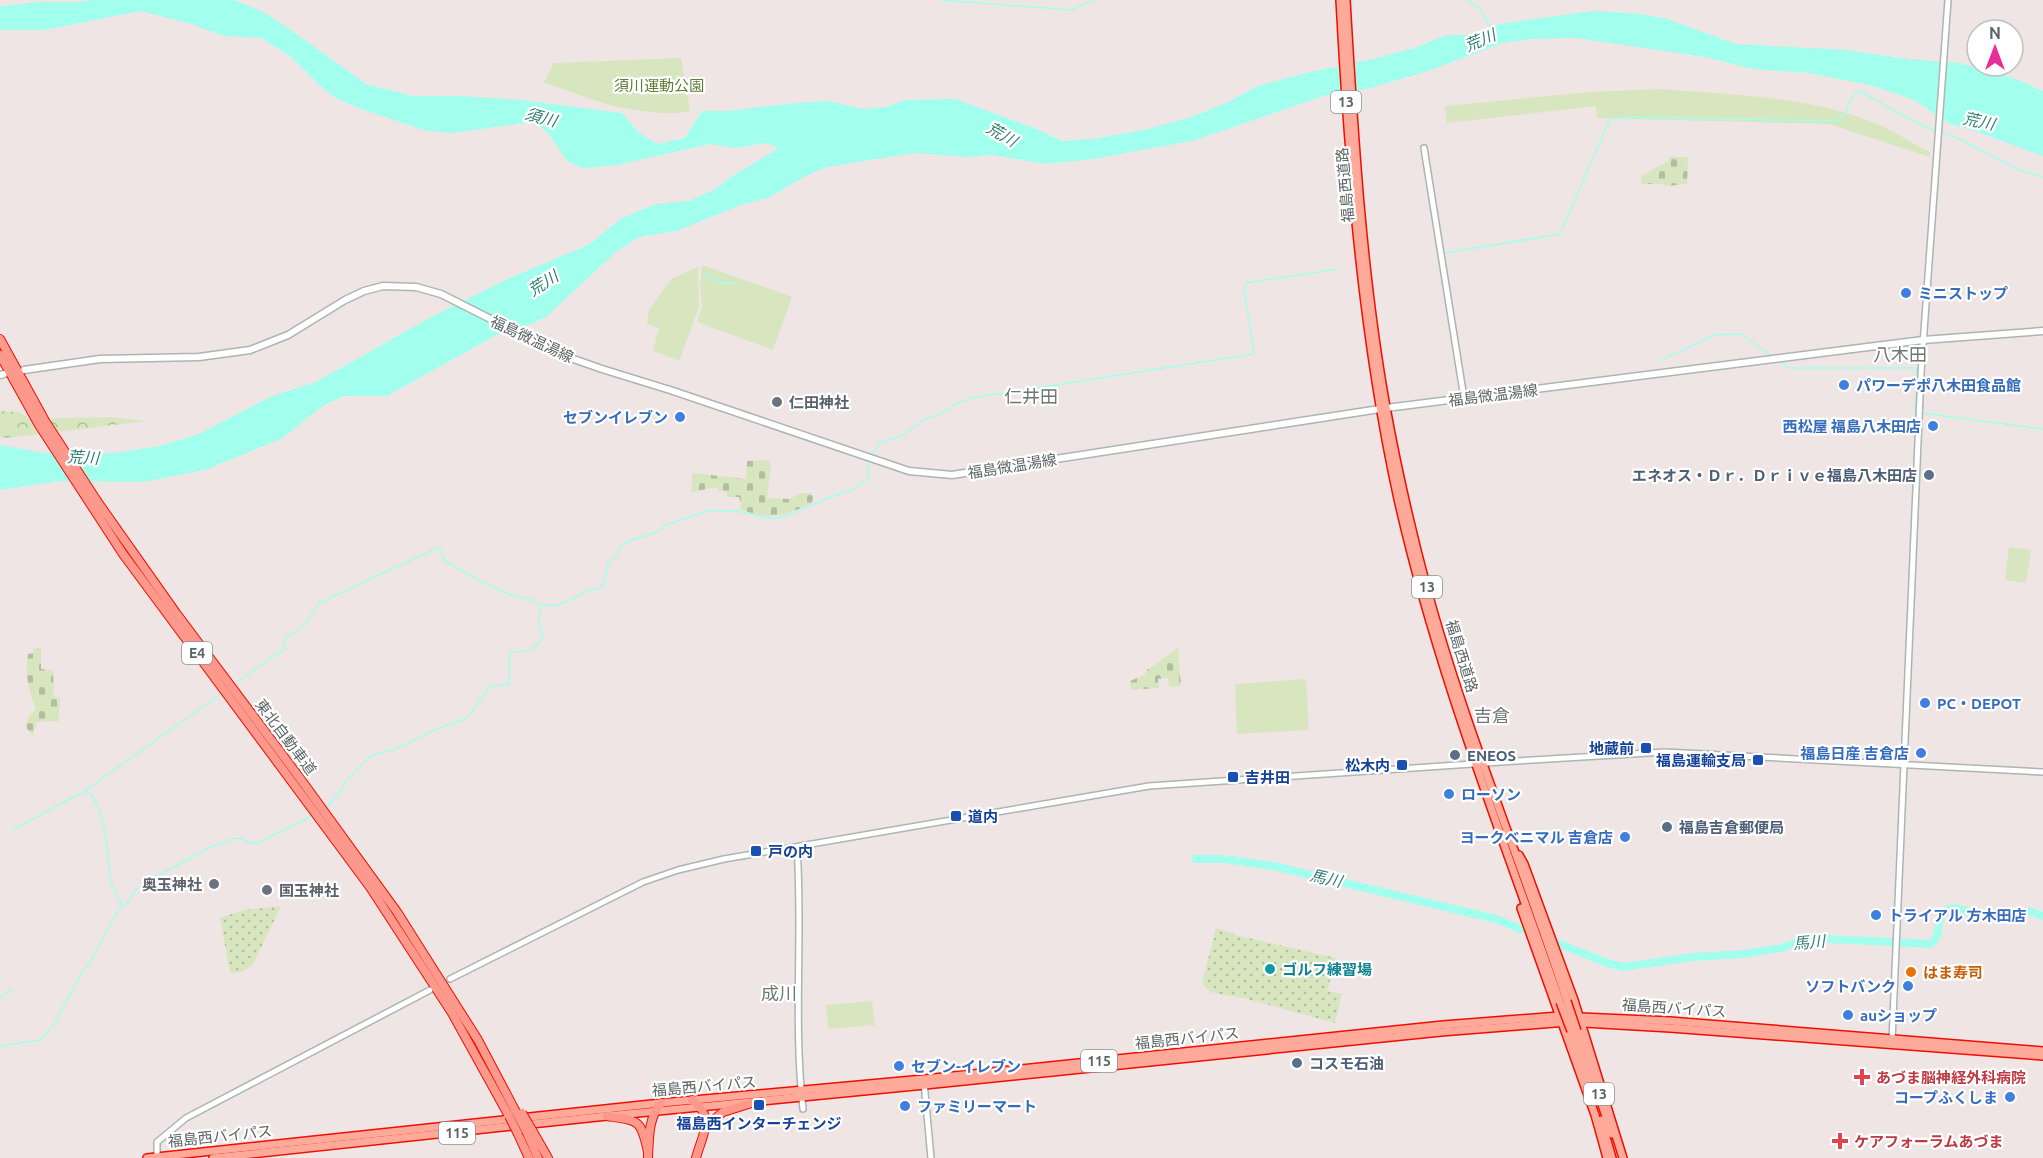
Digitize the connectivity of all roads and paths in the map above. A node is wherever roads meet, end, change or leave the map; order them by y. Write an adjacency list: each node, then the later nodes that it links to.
1 (1340, 0): 5 (highway, 福島西道路 / 13)
2 (1346, 0): 5 (highway, 福島西道路 / 13)
3 (1948, 0): 8 (street)
4 (1424, 148): 12 (street)
5 (1358, 203): 13 (highway, 福島西道路 / 13)
6 (2043, 331): 8 (main road, 福島微温湯線)
7 (0, 339): 11 (highway, 東北自動車道 / E4)
8 (1923, 340): 12 (main road, 福島微温湯線); 16 (street)
9 (0, 355): 11 (highway, 東北自動車道 / E4)
10 (24, 370): 13 (main road, 福島微温湯線)
11 (26, 396): 18 (highway, 東北自動車道 / E4)
12 (1464, 398): 13 (main road, 福島微温湯線)
13 (1383, 408): 14 (highway, 福島西道路 / 13); 15 (highway, 福島西道路 / 13)
14 (1484, 763): 15 (street); 16 (street); 19 (highway, 福島西道路 / 13)
15 (1474, 764): 20 (street); 21 (highway, 福島西道路 / 13)
16 (1904, 765): 17 (street); 28 (street)
17 (2043, 772)
18 (322, 814): 39 (highway, 東北自動車道 / E4); 39 (highway, 東北自動車道 / E4)
19 (1513, 846): 24 (highway, 福島西道路 / 13); 26 (highway)
20 (797, 847): 22 (street); 32 (street)
21 (1505, 849): 24 (highway, 福島西道路 / 13); 25 (highway)
22 (450, 979)
23 (430, 990): 44 (street)
24 (1563, 1001): 27 (highway, 福島西道路 / 13, bridge)
25 (1561, 1019): 26 (highway, 福島西バイパス / 115); 31 (highway, 福島西バイパス / 115); 52 (highway)
26 (1580, 1019): 28 (highway, 福島西バイパス / 115); 54 (highway)
27 (1574, 1031): 53 (highway, 福島西道路 / 13); 54 (highway, 福島西道路 / 13)
28 (1892, 1042): 29 (highway, 福島西バイパス / 115); 30 (highway, 福島西バイパス / 115)
29 (2043, 1051)
30 (2043, 1056)
31 (924, 1082): 32 (highway, 福島西バイパス / 115); 51 (street)
32 (801, 1094): 33 (highway, 福島西バイパス / 115); 34 (highway, 福島西バイパス / 115); 37 (street)
33 (692, 1100): 35 (highway, 福島西バイパス / 115); 36 (highway)
34 (758, 1101): 36 (highway, 福島西バイパス / 115); 41 (highway)
35 (661, 1103): 38 (highway); 44 (highway, 福島西バイパス / 115)
36 (701, 1107): 38 (highway, 福島西バイパス / 115); 41 (highway)
37 (803, 1109)
38 (654, 1112): 40 (highway, 福島西バイパス / 115); 43 (highway)
39 (516, 1114): 42 (highway, bridge); 42 (highway, 東北自動車道 / E4, bridge)
40 (607, 1116): 43 (highway); 46 (highway, 福島西バイパス / 115)
41 (706, 1126): 50 (highway)
42 (525, 1132): 47 (highway, 東北自動車道 / E4); 48 (highway, 東北自動車道 / E4); 49 (highway)
43 (648, 1155)
44 (157, 1157): 45 (highway, 115)
45 (147, 1158)
46 (213, 1158)
47 (529, 1158)
48 (538, 1158)
49 (548, 1158)
50 (696, 1158)
51 (931, 1158)
52 (1607, 1158)
53 (1612, 1158)
54 (1621, 1158)

